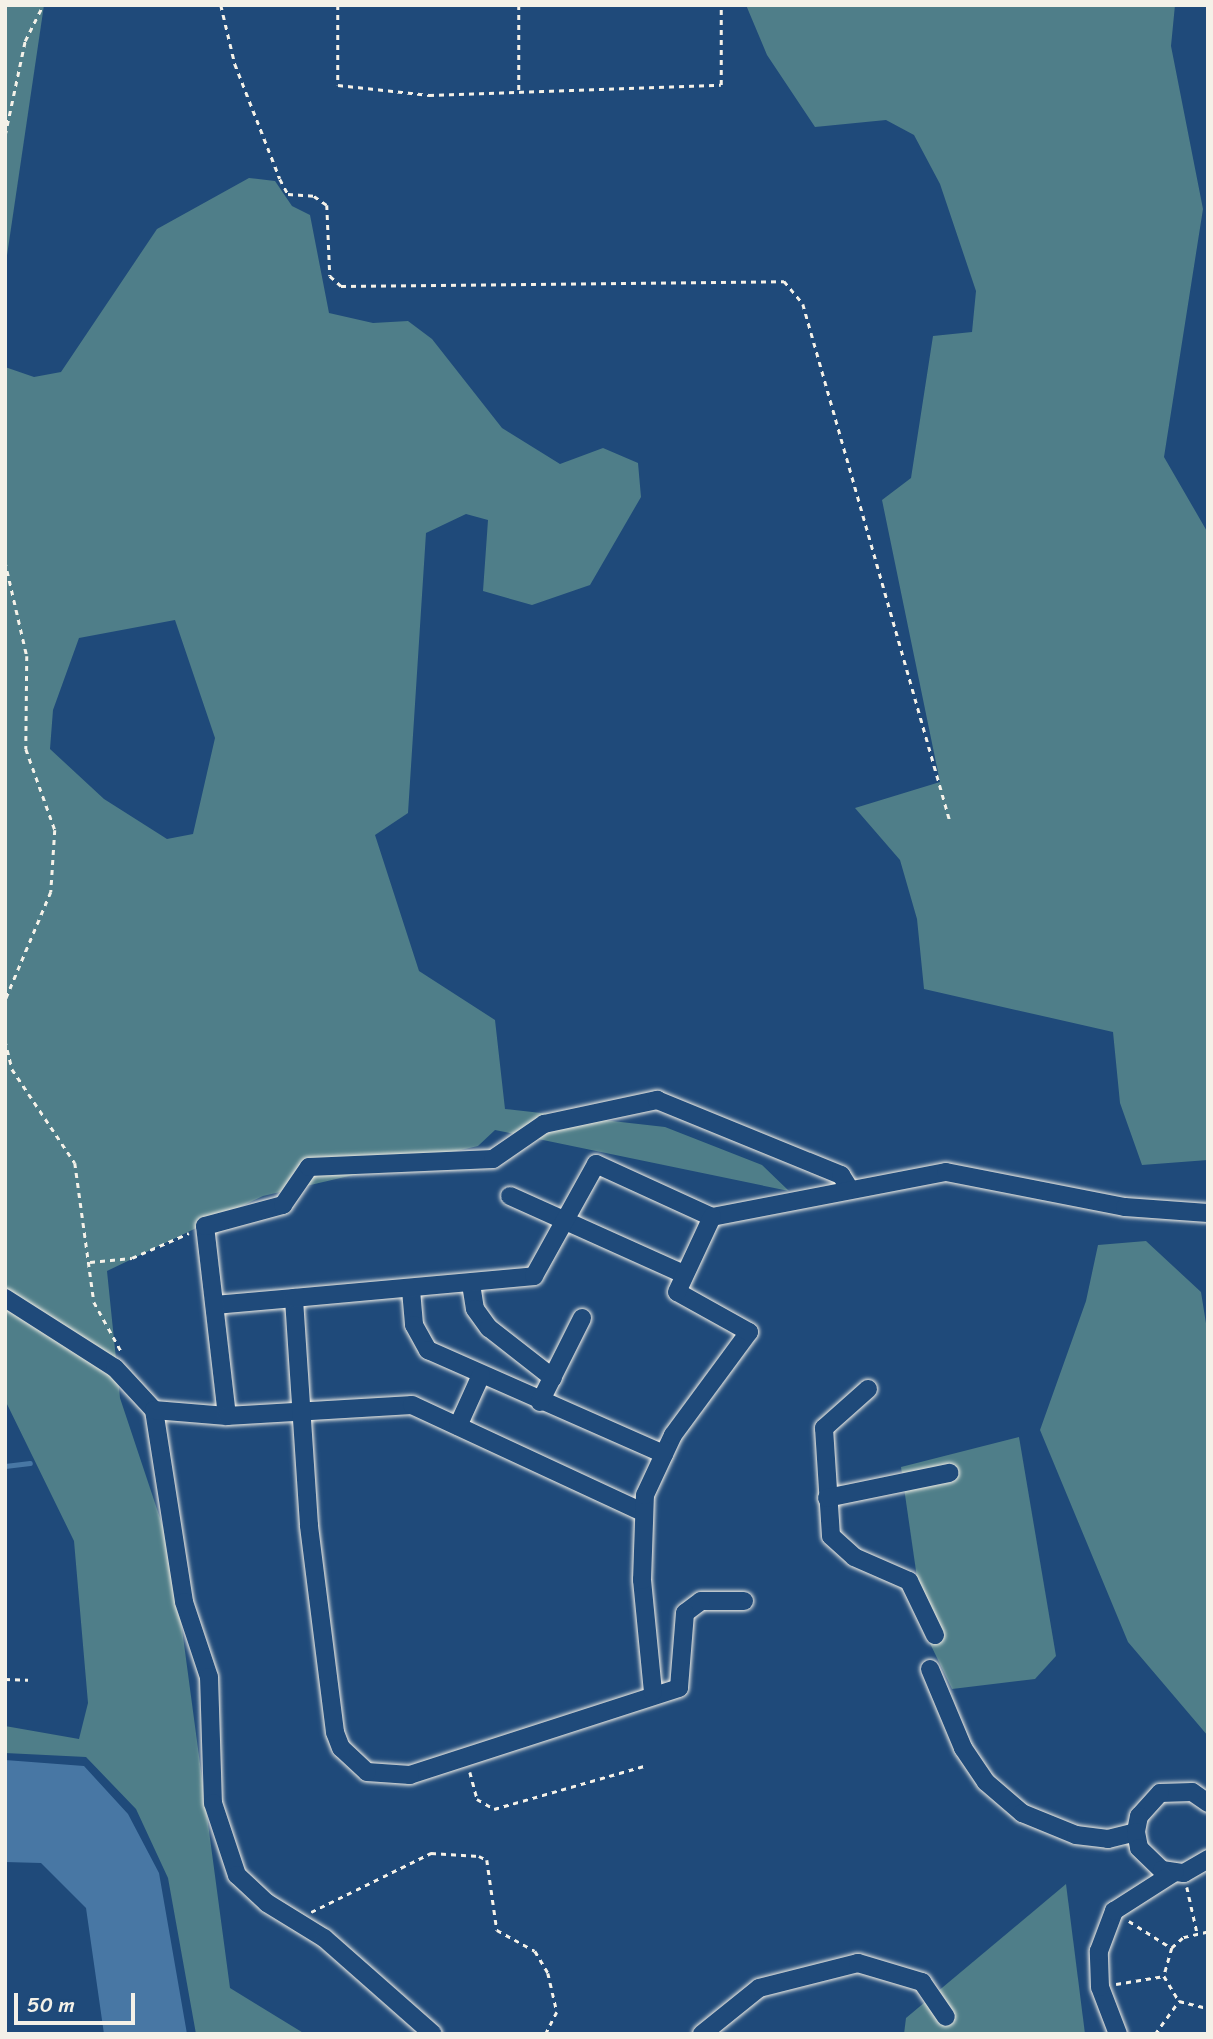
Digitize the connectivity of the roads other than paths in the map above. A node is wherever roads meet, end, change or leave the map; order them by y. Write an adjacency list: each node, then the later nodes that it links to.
1 (849, 1188): 3 (street); 4 (street); 11 (street)
2 (510, 1196): 5 (street)
3 (1208, 1213)
4 (712, 1217): 5 (street); 6 (street)
5 (567, 1221): 6 (street); 7 (street)
6 (681, 1273): 21 (street)
7 (471, 1284): 8 (street); 14 (street)
8 (411, 1290): 10 (street); 13 (street)
9 (5, 1298): 17 (street)
10 (294, 1298): 11 (street); 18 (street)
11 (215, 1305): 19 (street)
12 (582, 1318): 14 (street)
13 (481, 1375): 16 (street); 20 (street)
14 (553, 1378): 16 (street)
15 (868, 1389): 23 (street)
16 (540, 1402): 21 (street)
17 (154, 1410): 19 (street); 33 (street)
18 (301, 1411): 19 (street); 20 (street); 28 (street)
19 (227, 1416)
20 (458, 1426): 24 (street)
21 (664, 1454): 24 (street)
22 (949, 1473): 23 (street)
23 (827, 1498): 26 (street)
24 (643, 1512): 28 (street)
25 (744, 1601): 28 (street)
26 (935, 1635)
27 (930, 1669): 30 (street)
28 (653, 1692)
29 (1208, 1803): 30 (street)
30 (1136, 1832): 31 (street)
31 (1195, 1868): 35 (street)
32 (946, 2017): 34 (street)
33 (433, 2034)
34 (702, 2034)
35 (1118, 2034)

